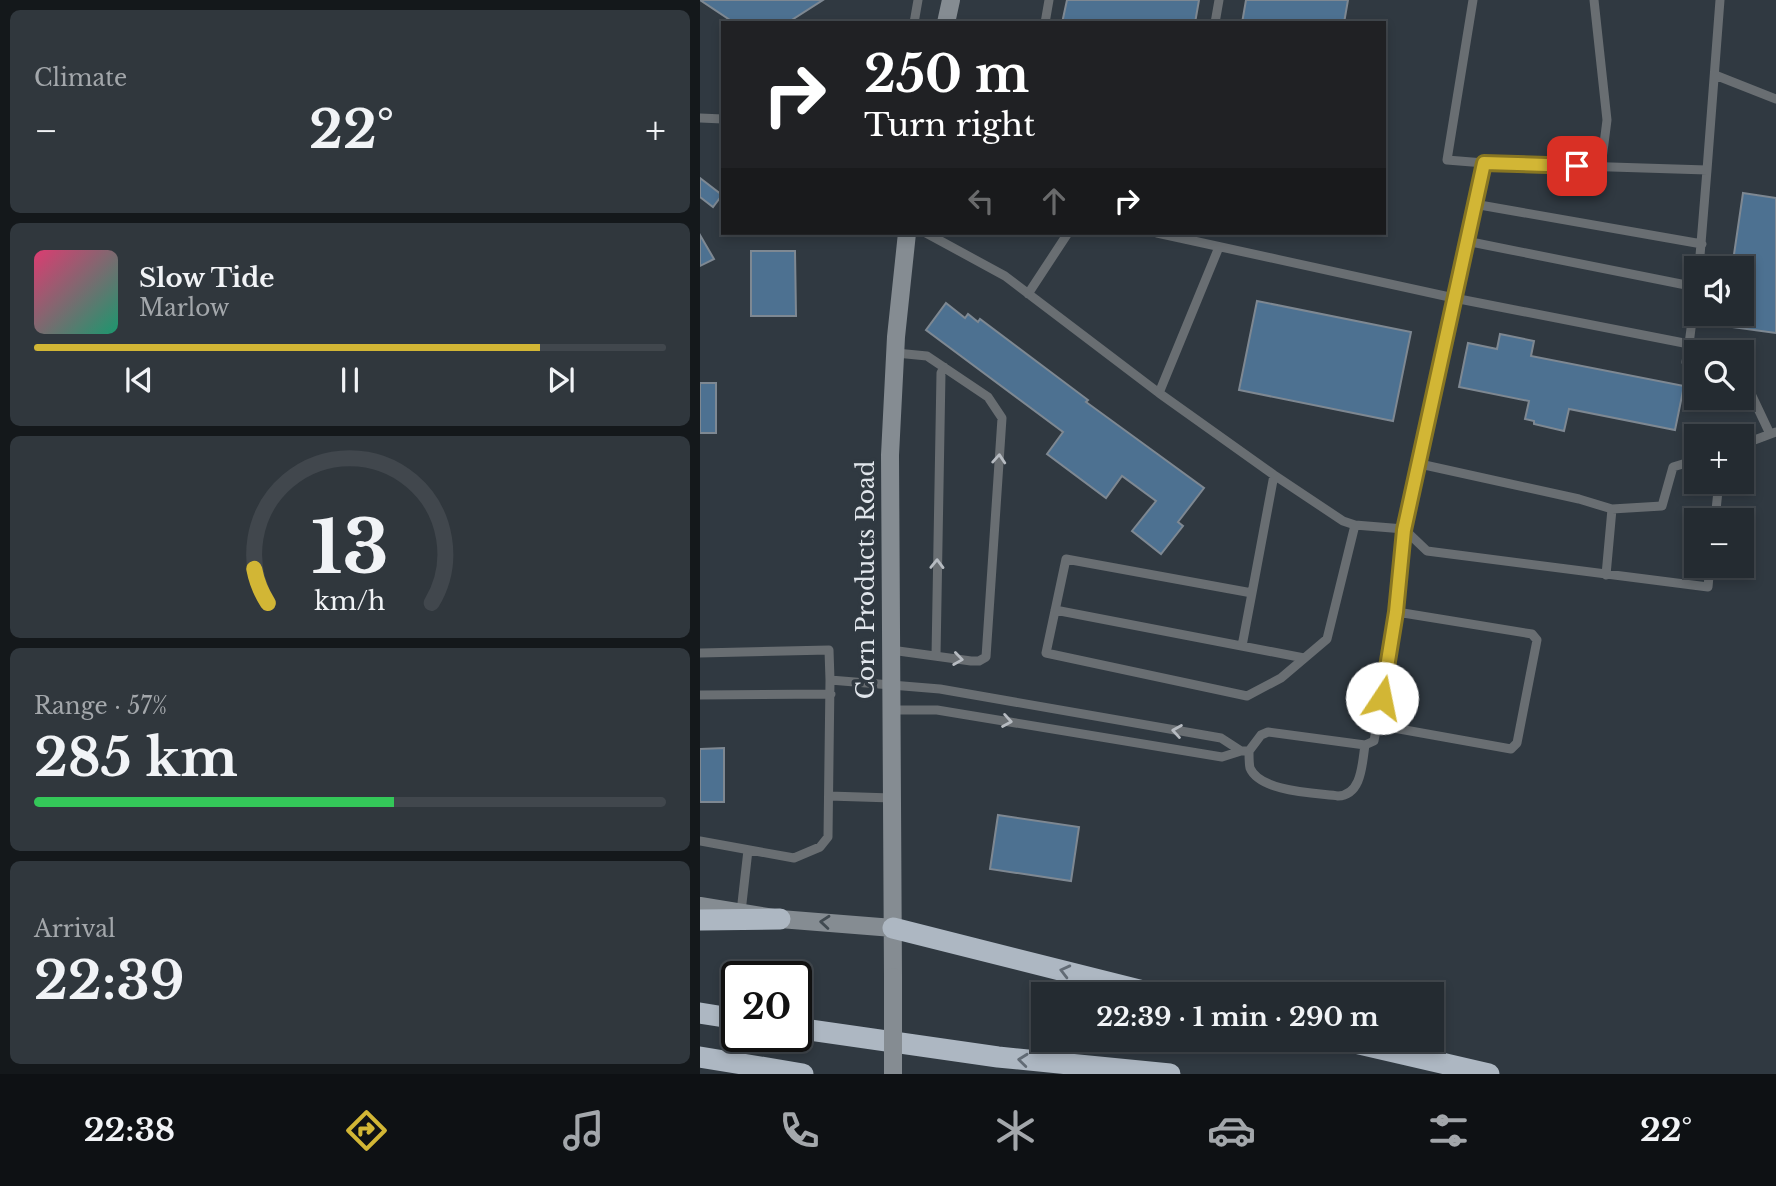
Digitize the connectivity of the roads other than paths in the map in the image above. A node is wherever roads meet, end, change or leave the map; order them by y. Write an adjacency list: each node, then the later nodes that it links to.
1 (918, 0): 8 (lane)
2 (951, 0): 9 (street)
3 (1049, 0): 10 (lane)
4 (1219, 0): 11 (lane)
5 (1473, 0): 16 (lane)
6 (1594, 0): 17 (lane)
7 (1720, 0): 12 (lane)
8 (914, 21)
9 (946, 21)
10 (1045, 21)
11 (1215, 21)
12 (1715, 75): 13 (lane); 18 (lane)
13 (1776, 99)
14 (700, 118): 15 (lane)
15 (721, 118)
16 (1484, 163): 17 (lane); 19 (lane)
17 (1601, 167): 18 (lane)
18 (1707, 170): 25 (lane)
19 (1474, 204): 24 (lane); 25 (lane)
20 (907, 235): 32 (street, Corn Products Road)
21 (930, 235): 29 (lane)
22 (1067, 235): 29 (lane)
23 (1176, 235): 26 (lane)
24 (1466, 241): 28 (lane); 30 (lane)
25 (1702, 244): 27 (lane)
26 (1219, 247): 30 (lane); 34 (lane)
27 (1700, 256)
28 (1684, 286)
29 (1028, 294): 34 (lane)
30 (1454, 298): 31 (lane); 38 (lane)
31 (1684, 343)
32 (895, 354): 33 (lane); 50 (street, Corn Products Road)
33 (944, 367): 52 (lane, one-way to 33); 52 (lane, one-way to 33)
34 (1159, 393): 40 (lane)
35 (1754, 398): 36 (lane)
36 (1773, 433): 37 (lane)
37 (1754, 440)
38 (1420, 464): 41 (lane); 43 (lane)
39 (1684, 464): 41 (lane)
40 (1274, 475): 42 (lane); 46 (lane)
41 (1612, 509): 44 (lane)
42 (1355, 525): 43 (lane); 53 (lane)
43 (1404, 530): 44 (lane); 48 (lane)
44 (1606, 575): 45 (lane)
45 (1709, 578)
46 (1252, 593): 47 (lane); 49 (lane)
47 (1055, 610): 49 (lane); 53 (lane)
48 (1396, 612): 59 (lane); 59 (lane)
49 (1242, 646): 53 (lane)
50 (891, 650): 52 (lane); 55 (street, Corn Products Road)
51 (700, 653): 54 (lane)
52 (936, 656)
53 (1304, 658)
54 (830, 680): 55 (lane); 56 (lane)
55 (891, 684): 58 (street, Corn Products Road); 61 (lane, one-way to 55)
56 (831, 694): 57 (lane); 62 (lane)
57 (700, 695)
58 (891, 710): 61 (lane, one-way to 61); 63 (street, Corn Products Road)
59 (1377, 725): 60 (lane)
60 (1365, 745): 61 (lane); 61 (lane)
61 (1245, 751)
62 (829, 796): 63 (lane); 65 (lane)
63 (892, 798): 70 (street, Corn Products Road)
64 (700, 841): 65 (lane)
65 (748, 850): 67 (lane)
66 (700, 906): 67 (street)
67 (741, 912): 68 (street)
68 (780, 919): 69 (highway); 70 (street, one-way to 68)
69 (700, 920)
70 (892, 928): 71 (highway, one-way to 70); 78 (street, Corn Products Road, bridge)
71 (1107, 982)
72 (700, 1013): 73 (highway)
73 (721, 1016)
74 (812, 1030): 79 (highway, one-way to 74)
75 (1394, 1052): 80 (highway)
76 (700, 1058): 77 (highway)
77 (803, 1074)
78 (893, 1074)
79 (1170, 1074)
80 (1489, 1074)

